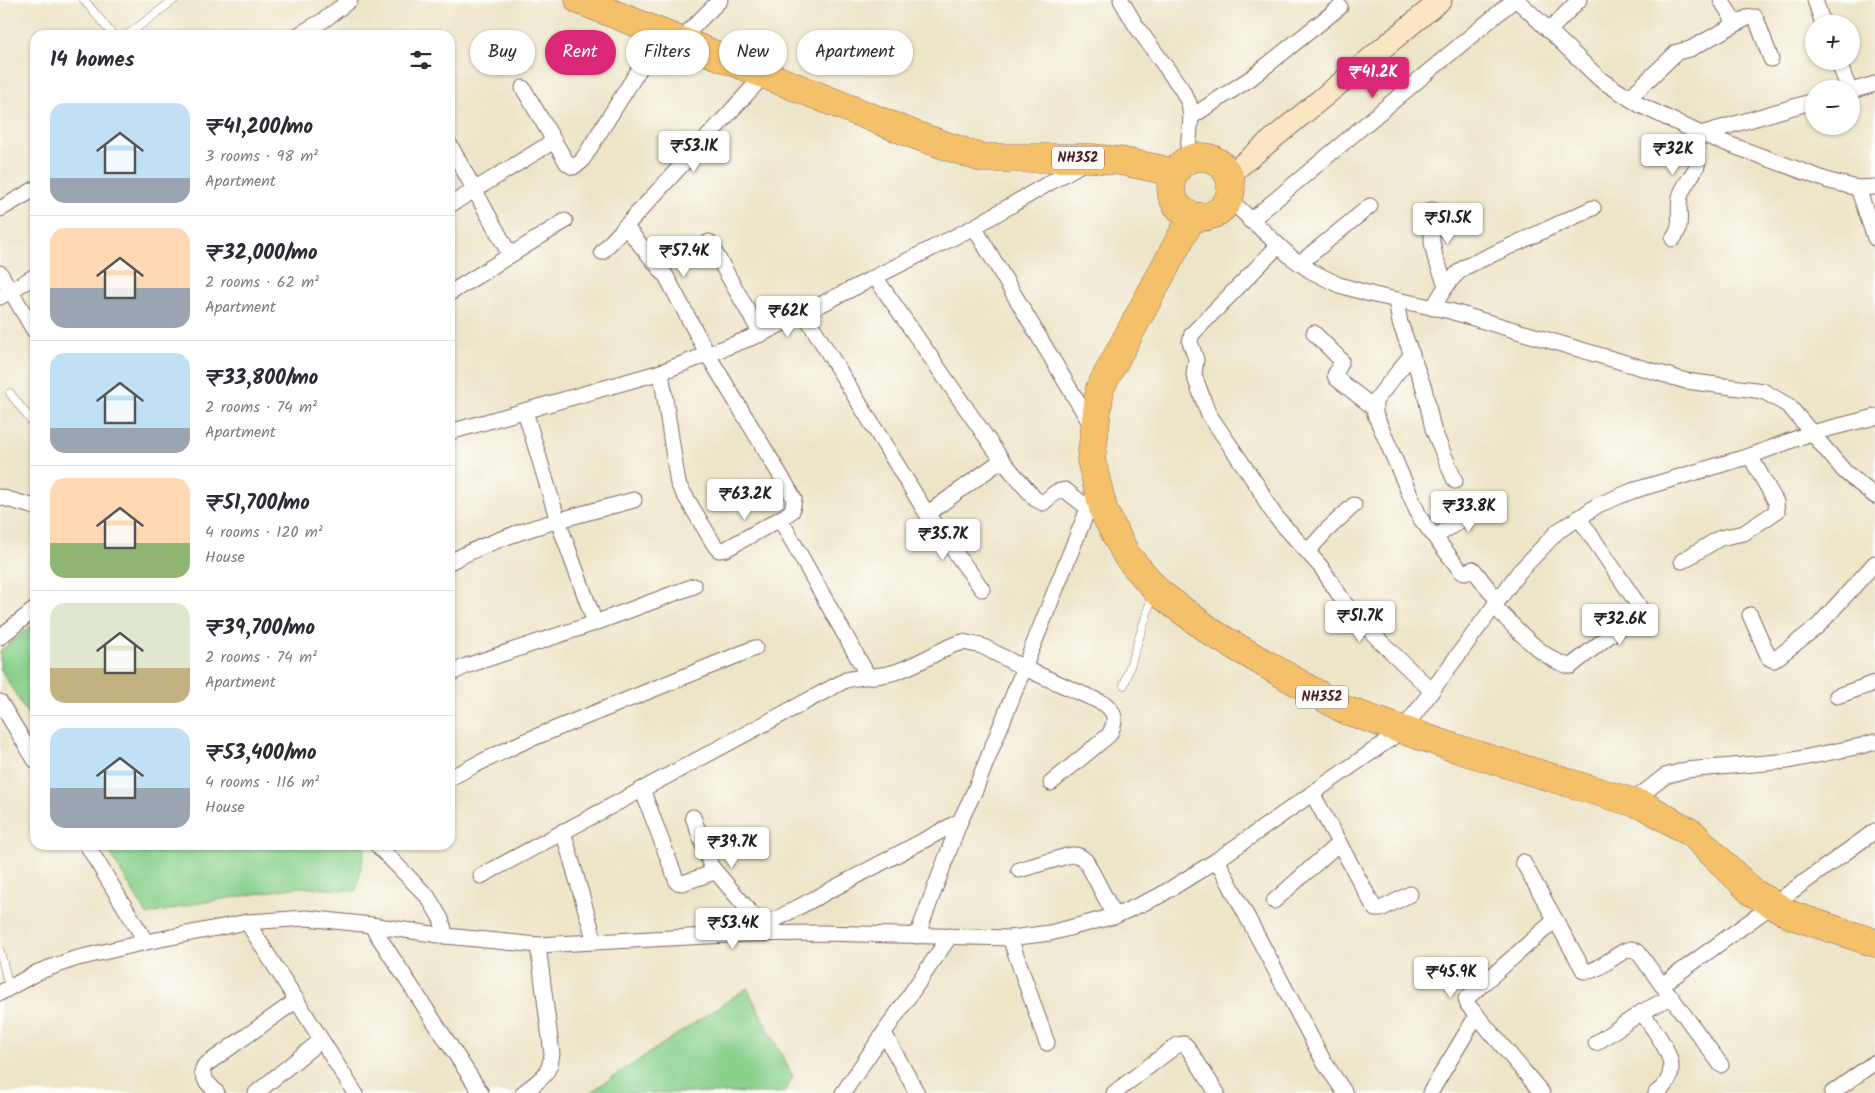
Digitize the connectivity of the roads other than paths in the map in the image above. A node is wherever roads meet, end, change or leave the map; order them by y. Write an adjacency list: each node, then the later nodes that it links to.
1 (84, 0): 15 (lane)
2 (174, 0): 16 (lane)
3 (350, 0): 17 (street)
4 (579, 0): 18 (highway, NH352)
5 (720, 0): 19 (street)
6 (1121, 0): 30 (street)
7 (1441, 0): 36 (street)
8 (1515, 0): 20 (street); 48 (street)
9 (1579, 0): 20 (street)
10 (1721, 0): 14 (street)
11 (1815, 0): 13 (street)
12 (1340, 7): 30 (street)
13 (1820, 15)
14 (1736, 24): 21 (street); 28 (street)
15 (108, 30)
16 (134, 30)
17 (307, 30)
18 (654, 30)
19 (680, 30)
20 (1549, 31): 28 (street)
21 (1771, 59)
22 (644, 75): 32 (street)
23 (764, 75): 49 (street)
24 (767, 75): 34 (highway, NH352)
25 (1875, 84): 27 (street)
26 (523, 88): 32 (street)
27 (1860, 88)
28 (1629, 98): 31 (street)
29 (1805, 105): 31 (street)
30 (1191, 117): 35 (street)
31 (1701, 134): 38 (street); 52 (street)
32 (554, 141): 39 (street)
33 (455, 154): 39 (street)
34 (1091, 158): 35 (highway, NH352); 50 (street)
35 (1180, 167): 36 (highway, NH352); 46 (highway)
36 (1229, 187): 46 (highway); 48 (street)
37 (1875, 187): 38 (street)
38 (1858, 188): 51 (street)
39 (474, 190): 41 (street); 56 (street)
40 (30, 191): 44 (street)
41 (455, 202)
42 (1370, 206): 57 (street)
43 (1593, 208): 61 (street)
44 (0, 209)
45 (1432, 210): 61 (street)
46 (1192, 217): 78 (highway, NH352)
47 (565, 221): 56 (street)
48 (1250, 221): 54 (street)
49 (625, 226): 55 (street); 71 (street)
50 (974, 227): 59 (street); 78 (street)
51 (1875, 238)
52 (1673, 239)
53 (709, 242): 69 (street)
54 (1278, 246): 57 (street); 96 (street)
55 (602, 252)
56 (510, 256): 62 (street)
57 (1300, 263): 64 (street)
58 (0, 273): 63 (street)
59 (875, 277): 66 (street); 82 (street)
60 (30, 279): 63 (street)
61 (1446, 284): 65 (street)
62 (455, 290)
63 (5, 294): 67 (street)
64 (1396, 300): 65 (street); 70 (street)
65 (1434, 308): 80 (street)
66 (804, 313): 69 (street); 91 (street)
67 (30, 326)
68 (1314, 332): 74 (street)
69 (761, 334): 71 (street)
70 (1412, 354): 74 (street); 83 (street)
71 (708, 355): 72 (street); 93 (street)
72 (661, 372): 75 (street); 93 (street)
73 (10, 393): 77 (lane)
74 (1374, 408): 95 (street)
75 (525, 411): 79 (street); 94 (street)
76 (1875, 417): 80 (street)
77 (30, 419)
78 (1094, 430): 86 (highway, NH352)
79 (455, 431)
80 (1811, 433): 81 (street); 84 (street)
81 (1750, 456): 92 (street); 98 (street)
82 (1002, 460): 86 (street); 91 (street)
83 (1455, 481)
84 (1875, 496)
85 (0, 497): 89 (street)
86 (1093, 498): 101 (highway, NH352); 109 (street)
87 (634, 500): 94 (street)
88 (1487, 503): 95 (street)
89 (30, 506)
90 (1354, 506): 96 (street)
91 (927, 514): 102 (street)
92 (1579, 518): 103 (street); 103 (street)
93 (780, 519): 111 (street)
94 (558, 520): 97 (street); 106 (street)
95 (1435, 537): 103 (street)
96 (1308, 551): 114 (street)
97 (455, 559)
98 (1682, 561)
99 (1875, 563): 105 (street)
100 (694, 586): 106 (street)
101 (1155, 588): 113 (lane); 117 (highway, NH352)
102 (982, 589)
103 (1496, 604): 114 (street)
104 (30, 613): 107 (street)
105 (1750, 615)
106 (595, 623): 110 (street)
107 (1, 635)
108 (755, 648): 120 (street)
109 (1024, 668): 111 (street); 121 (street); 126 (street)
110 (455, 672)
111 (868, 676): 122 (street)
112 (1875, 683): 115 (street)
113 (1124, 685)
114 (1432, 691): 117 (street)
115 (1837, 696)
116 (0, 702): 119 (street)
117 (1403, 730): 123 (street); 124 (highway, NH352)
118 (1875, 742): 124 (street)
119 (30, 752)
120 (455, 775)
121 (1051, 783)
122 (642, 789): 127 (street); 135 (street)
123 (1312, 793): 129 (street); 132 (street)
124 (1632, 802): 139 (highway, NH352)
125 (693, 818): 135 (street)
126 (960, 821): 144 (street); 147 (street)
127 (563, 831): 136 (street); 151 (street)
128 (1875, 831): 139 (street)
129 (1339, 843): 137 (street); 138 (street)
130 (90, 850): 150 (street)
131 (382, 850): 146 (street)
132 (1217, 860): 140 (street); 176 (street)
133 (1523, 862): 141 (street)
134 (1019, 870): 140 (street)
135 (715, 872): 144 (street)
136 (481, 876)
137 (1410, 894)
138 (1274, 900)
139 (1774, 904): 152 (highway, NH352); 155 (street)
140 (1115, 916): 149 (street)
141 (1555, 920): 155 (street); 160 (street)
142 (247, 922): 143 (street); 150 (street); 158 (street)
143 (371, 924): 146 (street); 170 (street)
144 (762, 926): 145 (street)
145 (746, 934): 147 (street); 151 (street)
146 (446, 936): 153 (street)
147 (918, 936): 148 (street)
148 (950, 936): 149 (street); 161 (street)
149 (1010, 938): 163 (street)
150 (146, 942): 156 (street)
151 (595, 942): 153 (street)
152 (1875, 944)
153 (538, 945): 171 (street)
154 (0, 951): 156 (lane)
155 (1662, 985): 157 (street)
156 (5, 990)
157 (1672, 997): 159 (street); 166 (street)
158 (296, 1000): 162 (street); 167 (street)
159 (1642, 1012): 164 (street); 179 (street)
160 (1477, 1016): 177 (street); 178 (street)
161 (884, 1034): 172 (street); 173 (street)
162 (321, 1040): 168 (street); 169 (street)
163 (1047, 1043)
164 (1596, 1043)
165 (1875, 1062): 180 (street)
166 (1721, 1065)
167 (217, 1093)
168 (256, 1093)
169 (355, 1093)
170 (481, 1093)
171 (523, 1093)
172 (843, 1093)
173 (917, 1093)
174 (1114, 1093): 175 (street)
175 (1218, 1093)
176 (1346, 1093)
177 (1430, 1093)
178 (1542, 1093)
179 (1656, 1093)
180 (1834, 1093)

